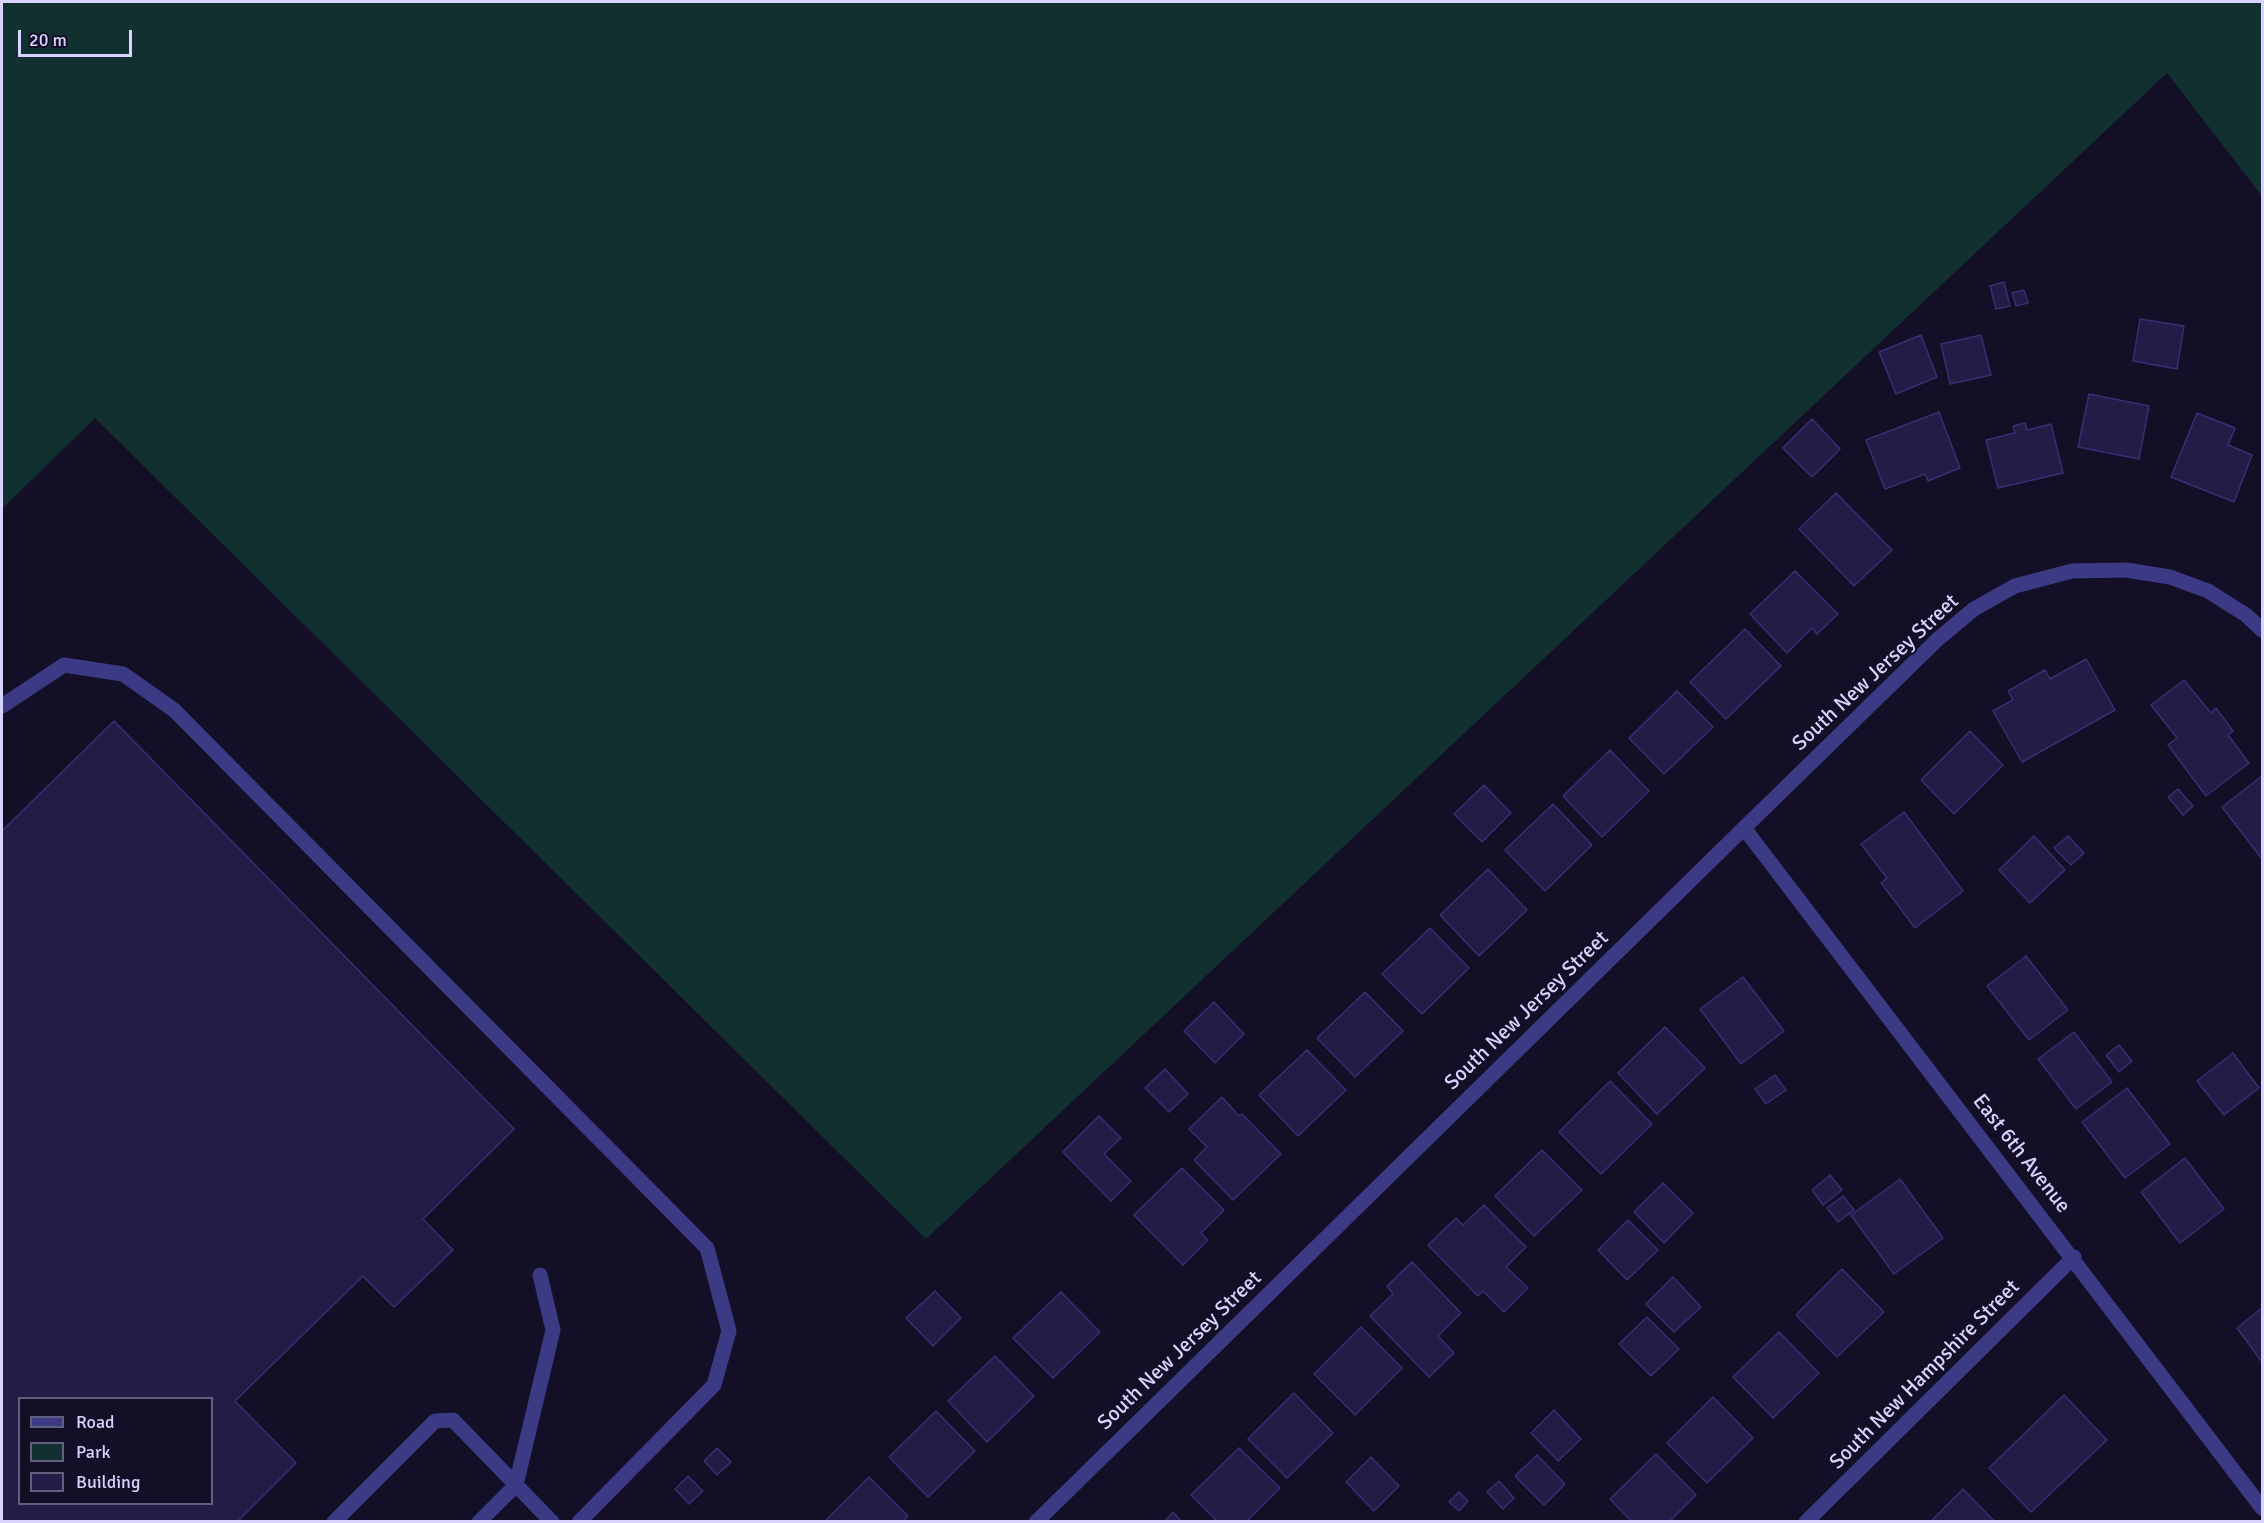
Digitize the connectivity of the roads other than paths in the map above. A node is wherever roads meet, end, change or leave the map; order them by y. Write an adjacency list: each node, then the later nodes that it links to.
1 (2262, 630): 3 (street, South New Jersey Street)
2 (2, 706): 11 (street)
3 (1744, 828): 4 (street, East 6th Avenue); 12 (street, South New Jersey Street)
4 (2074, 1257): 7 (street, East 6th Avenue); 13 (street, South New Hampshire Street)
5 (540, 1275): 6 (street)
6 (516, 1485): 8 (street); 9 (street); 10 (street)
7 (2262, 1508)
8 (334, 1521)
9 (479, 1521)
10 (552, 1521)
11 (579, 1521)
12 (1036, 1521)
13 (1806, 1521)

